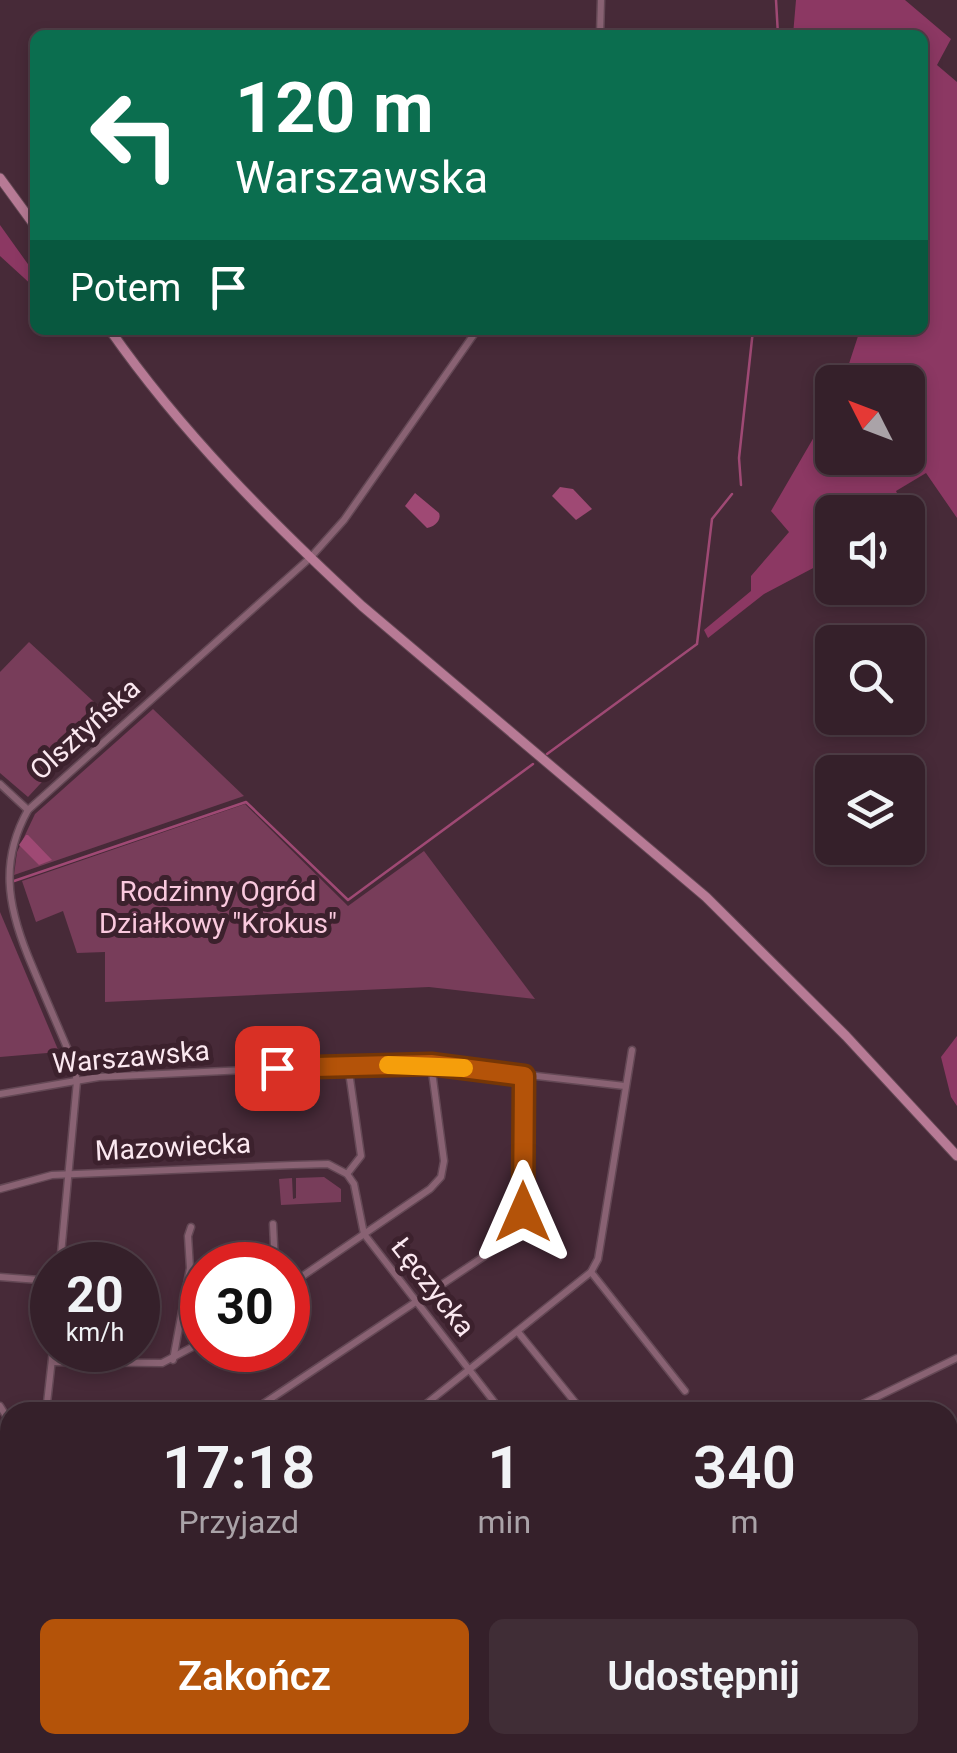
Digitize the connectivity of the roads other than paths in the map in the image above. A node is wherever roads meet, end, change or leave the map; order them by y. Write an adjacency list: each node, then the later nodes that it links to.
1 (601, 0): 2 (street)
2 (600, 30)
3 (0, 178): 4 (main road)
4 (30, 219)
5 (113, 335): 7 (main road)
6 (474, 335): 7 (street, Olsztyńska)
7 (310, 558): 9 (street, Olsztyńska); 17 (main road)
8 (0, 784): 9 (street)
9 (28, 810): 14 (street, Olsztyńska)
10 (632, 1050): 15 (street)
11 (431, 1064): 12 (street, Warszawska); 13 (street, Warszawska); 23 (street)
12 (348, 1065): 14 (street, Warszawska); 19 (street, Łęczycka)
13 (524, 1076): 15 (street, Warszawska); 30 (street)
14 (77, 1081): 16 (street, Warszawska); 18 (street, Olsztyńska)
15 (624, 1086): 27 (street)
16 (0, 1094)
17 (957, 1156)
18 (68, 1174): 19 (street, Mazowiecka); 20 (street, Mazowiecka); 24 (street, Olsztyńska)
19 (347, 1174): 23 (street, Łęczycka)
20 (0, 1189)
21 (272, 1224): 25 (street)
22 (191, 1227): 34 (street)
23 (364, 1234): 26 (street); 30 (street, Łęczycka)
24 (62, 1242)
25 (273, 1242)
26 (310, 1271)
27 (591, 1272): 31 (street); 38 (street)
28 (0, 1278): 29 (street)
29 (30, 1280)
30 (416, 1303): 36 (street, Łęczycka); 40 (street)
31 (518, 1332): 36 (street); 43 (street)
32 (180, 1356): 34 (street)
33 (957, 1358): 44 (street)
34 (173, 1360): 35 (street)
35 (160, 1363)
36 (469, 1370): 41 (street); 42 (street, Łęczycka)
37 (51, 1372): 39 (street)
38 (685, 1391)
39 (47, 1402)
40 (266, 1402)
41 (429, 1402)
42 (494, 1402)
43 (575, 1402)
44 (867, 1402)

